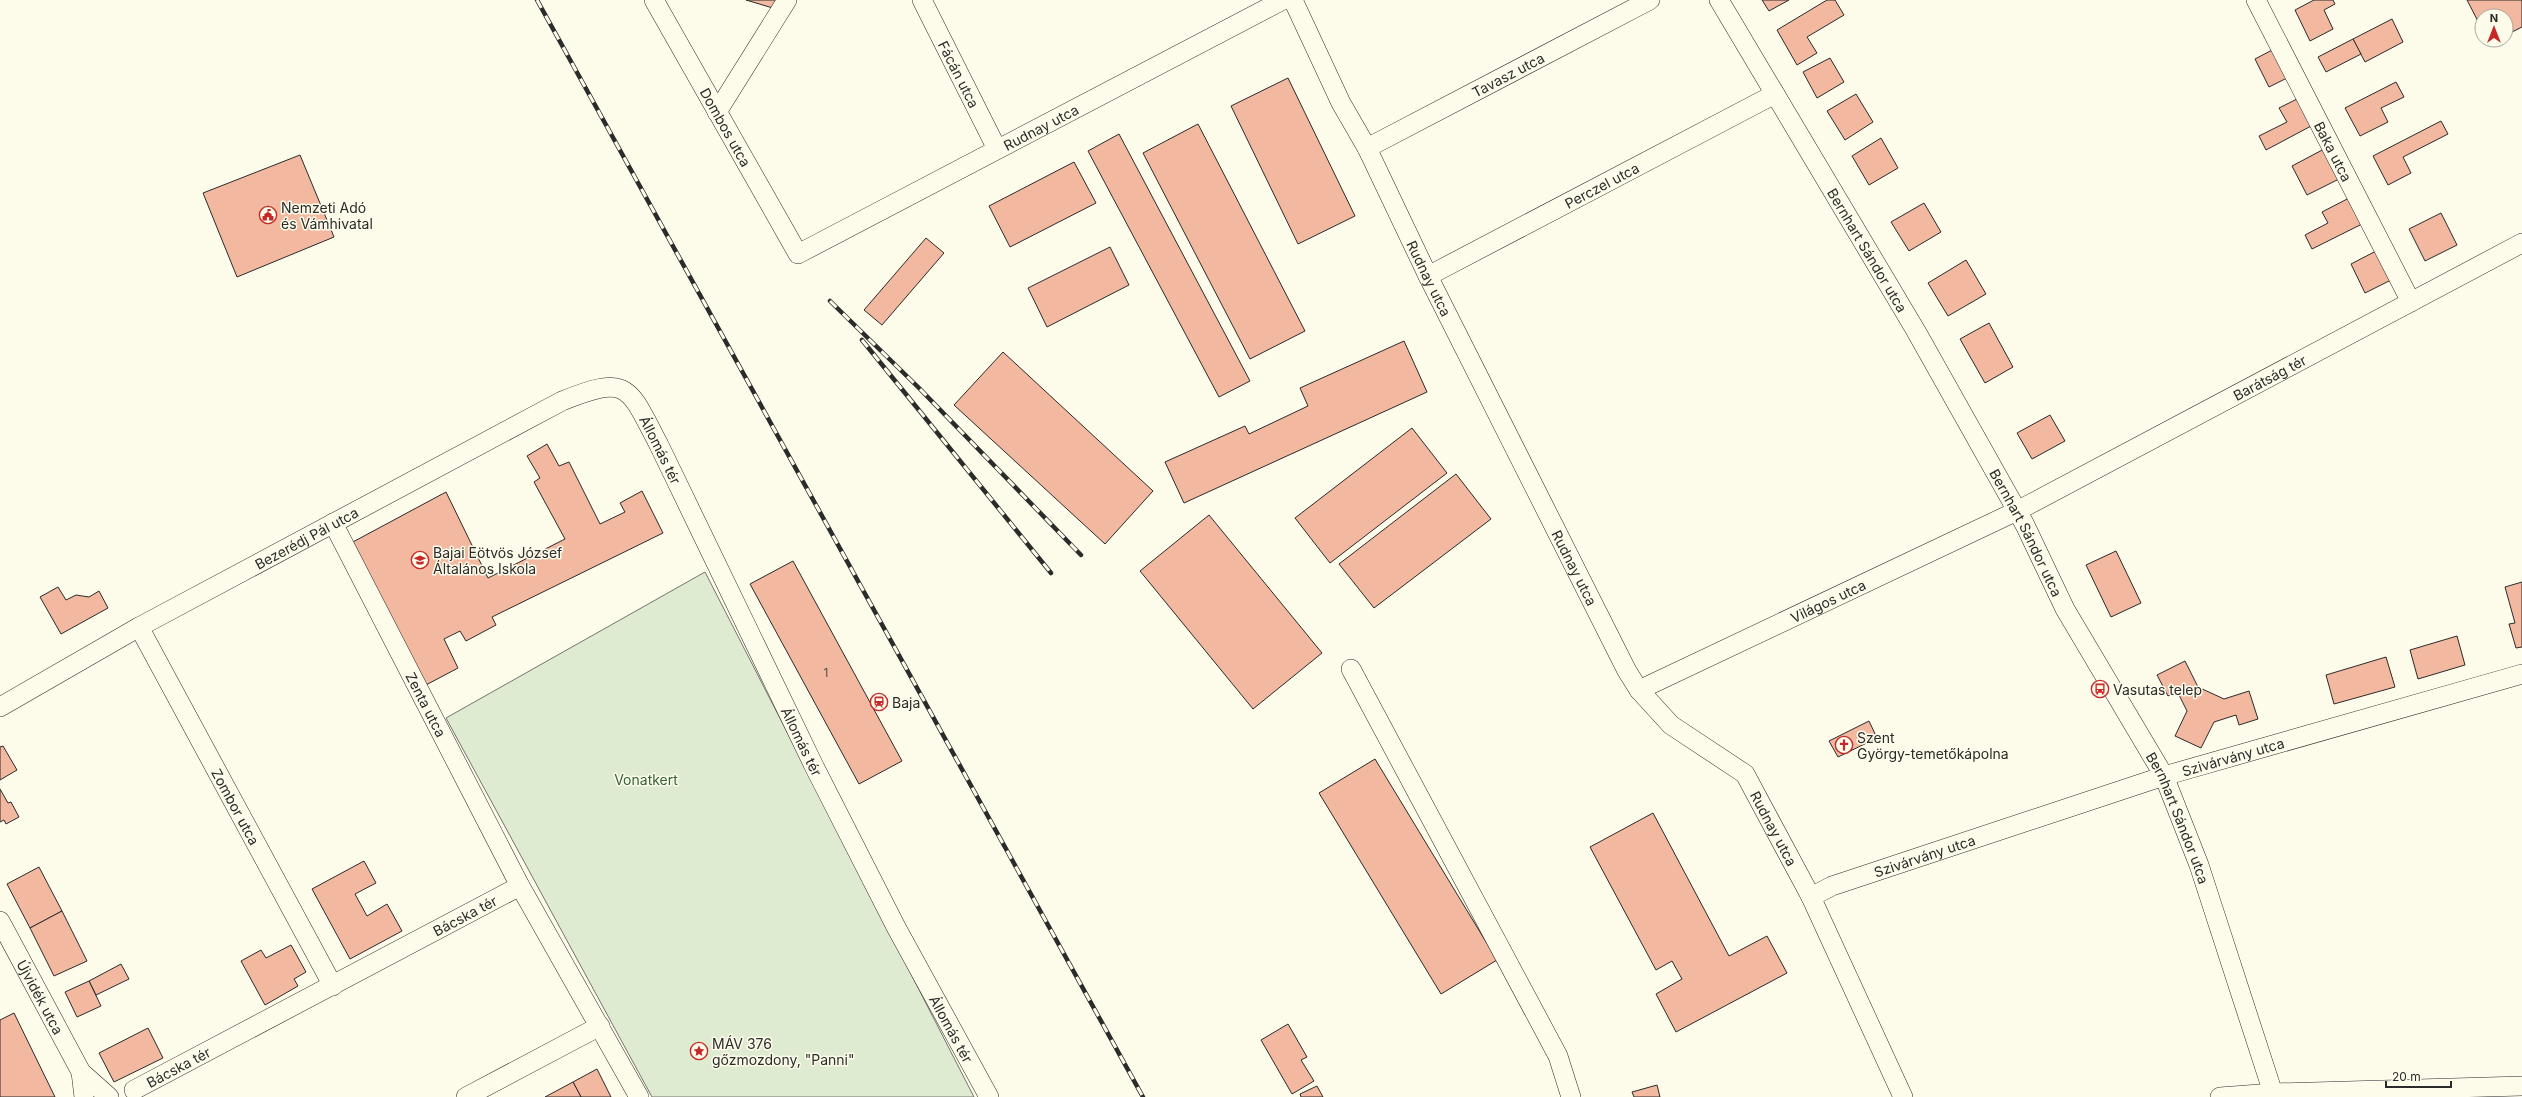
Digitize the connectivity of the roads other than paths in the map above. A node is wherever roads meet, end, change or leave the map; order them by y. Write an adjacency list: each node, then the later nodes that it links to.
1 (654, 0): 10 (street, Dombos utca)
2 (787, 0): 10 (street)
3 (922, 0): 12 (street, Fácán utca)
4 (1283, 0): 12 (street, Rudnay utca)
5 (1293, 0): 11 (street, Rudnay utca)
6 (1650, 0): 11 (street, Tavasz utca)
7 (1719, 0): 9 (street, Bernhart Sándor utca)
8 (2256, 0): 16 (street, Baka utca)
9 (1775, 94): 15 (street, Perczel utca); 18 (street, Bernhart Sándor utca)
10 (717, 112): 14 (street, Dombos utca)
11 (1367, 148): 15 (street, Rudnay utca)
12 (997, 149): 14 (street, Rudnay utca)
13 (2522, 243): 16 (street, Barátság tér)
14 (798, 254)
15 (1428, 276): 23 (street, Rudnay utca)
16 (2411, 302): 18 (street, Barátság tér)
17 (618, 387): 19 (street, Bezerédj Pál utca); 39 (street, Állomás tér)
18 (2017, 511): 23 (street, Világos utca); 25 (street, Bernhart Sándor utca)
19 (333, 524): 20 (street, Bezerédj Pál utca); 26 (street, Zenta utca)
20 (139, 627): 24 (street, Bezerédj Pál utca); 29 (street, Zombor utca)
21 (1351, 669): 40 (street)
22 (2522, 674): 25 (street, Szivárvány utca)
23 (1639, 690): 27 (street, Rudnay utca)
24 (0, 707)
25 (2164, 776): 27 (street, Szivárvány utca); 34 (street, Bernhart Sándor utca)
26 (520, 886): 29 (street, Bácska tér); 30 (street)
27 (1811, 897): 41 (street, Rudnay utca)
28 (0, 921): 31 (street, Újvidék utca)
29 (333, 986): 33 (street, Bácska tér)
30 (600, 1026): 37 (street); 38 (street)
31 (81, 1072): 35 (street); 36 (street)
32 (2522, 1086): 34 (street)
33 (134, 1090)
34 (2273, 1093): 42 (street)
35 (84, 1097)
36 (109, 1097)
37 (466, 1097)
38 (639, 1097)
39 (989, 1097)
40 (1571, 1097)
41 (1903, 1097)
42 (2220, 1097)

